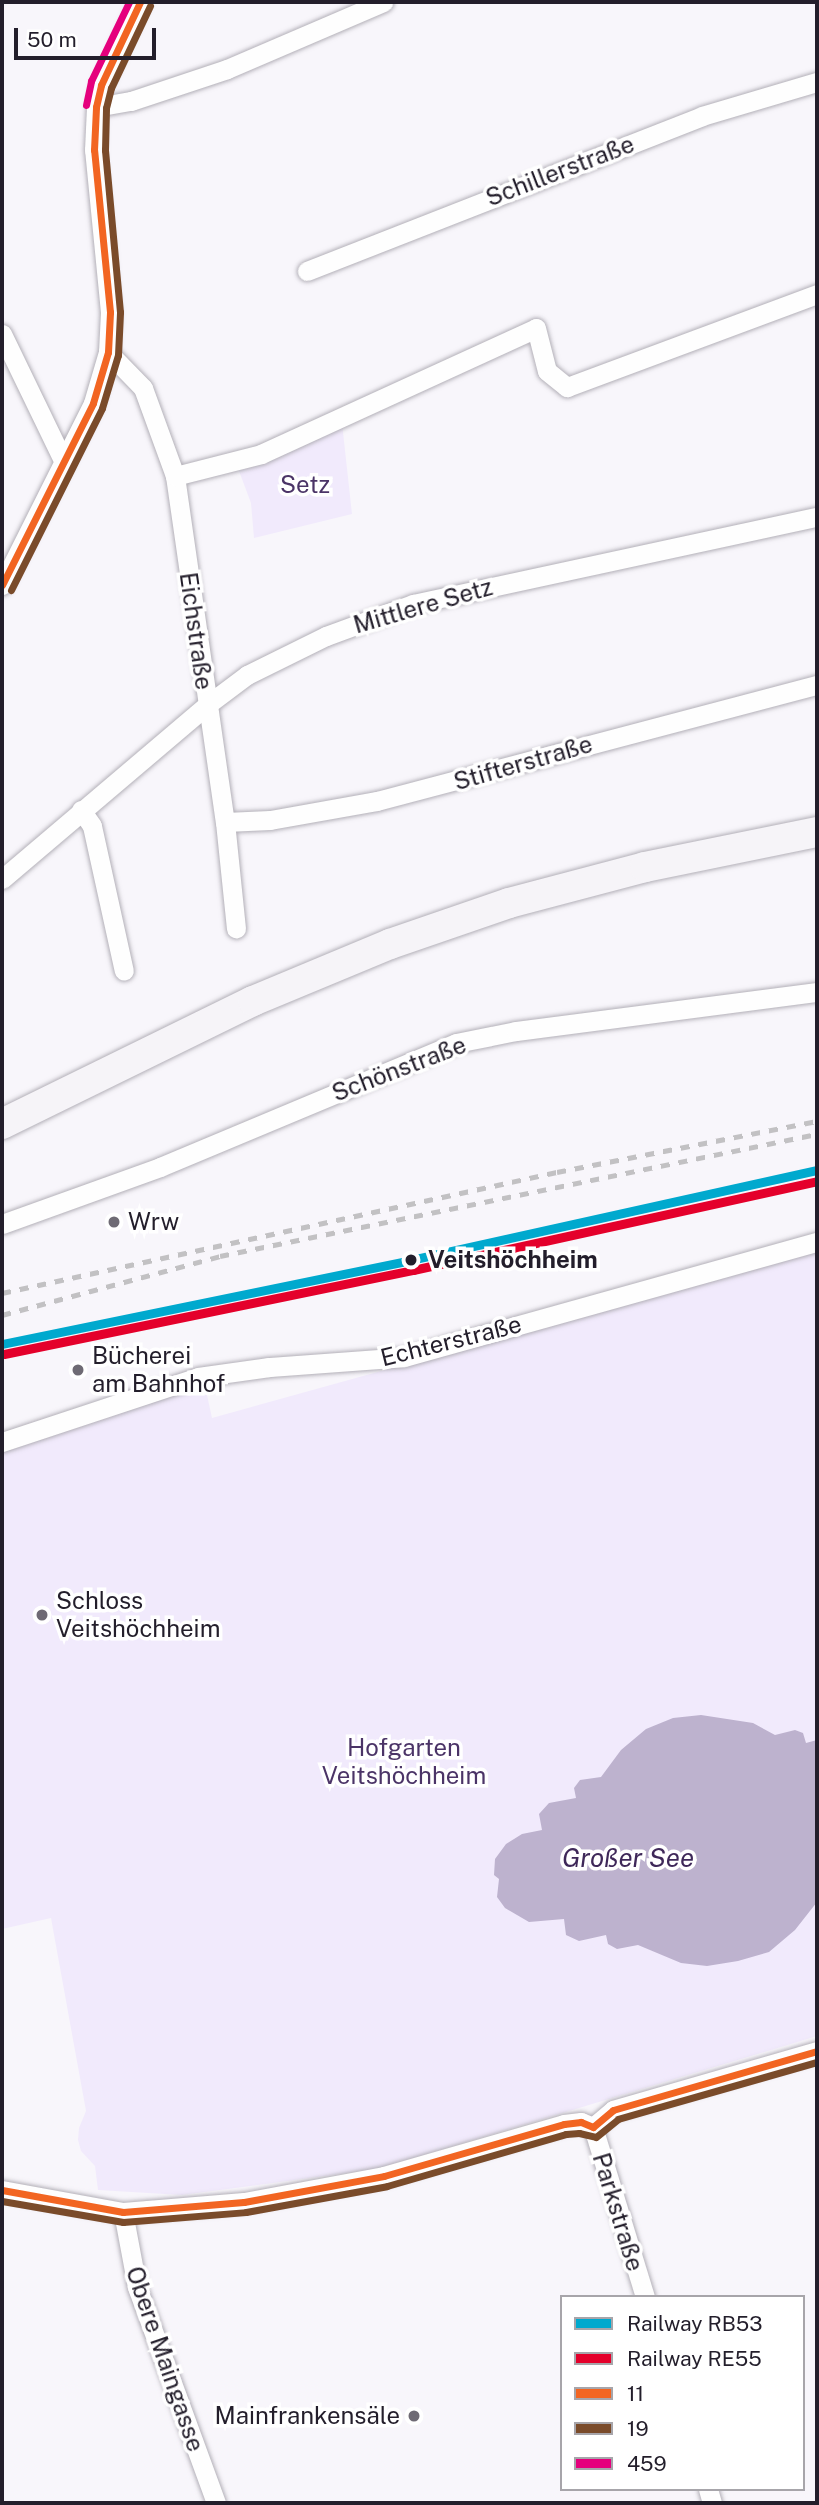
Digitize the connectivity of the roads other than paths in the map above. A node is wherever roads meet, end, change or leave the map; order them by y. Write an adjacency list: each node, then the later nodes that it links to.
1 (140, 2): 4 (street)
2 (383, 2): 4 (street)
3 (817, 82): 5 (street, Schillerstraße)
4 (96, 107): 8 (street)
5 (307, 271)
6 (817, 294): 10 (street)
7 (2, 334): 9 (street)
8 (108, 352): 9 (street); 10 (street, Eichstraße)
9 (64, 462): 12 (street)
10 (175, 476): 14 (street, Eichstraße)
11 (817, 517): 14 (street, Mittlere Setz)
12 (2, 585)
13 (817, 685): 16 (street, Stifterstraße)
14 (206, 705): 15 (street, Mittlere Setz); 16 (street, Eichstraße)
15 (81, 810): 18 (street, Mittlere Setz); 20 (street)
16 (225, 821): 19 (street, Eichstraße)
17 (817, 832): 22 (main road)
18 (2, 879)
19 (236, 928)
20 (124, 971)
21 (817, 992): 23 (street, Schönstraße)
22 (2, 1124)
23 (2, 1224)
24 (817, 1242): 25 (street, Echterstraße)
25 (2, 1442)
26 (817, 2051): 27 (street)
27 (593, 2127): 29 (street); 30 (street, Parkstraße)
28 (2, 2190): 29 (street)
29 (123, 2212): 31 (street, Obere Maingasse)
30 (644, 2295)
31 (216, 2503)

